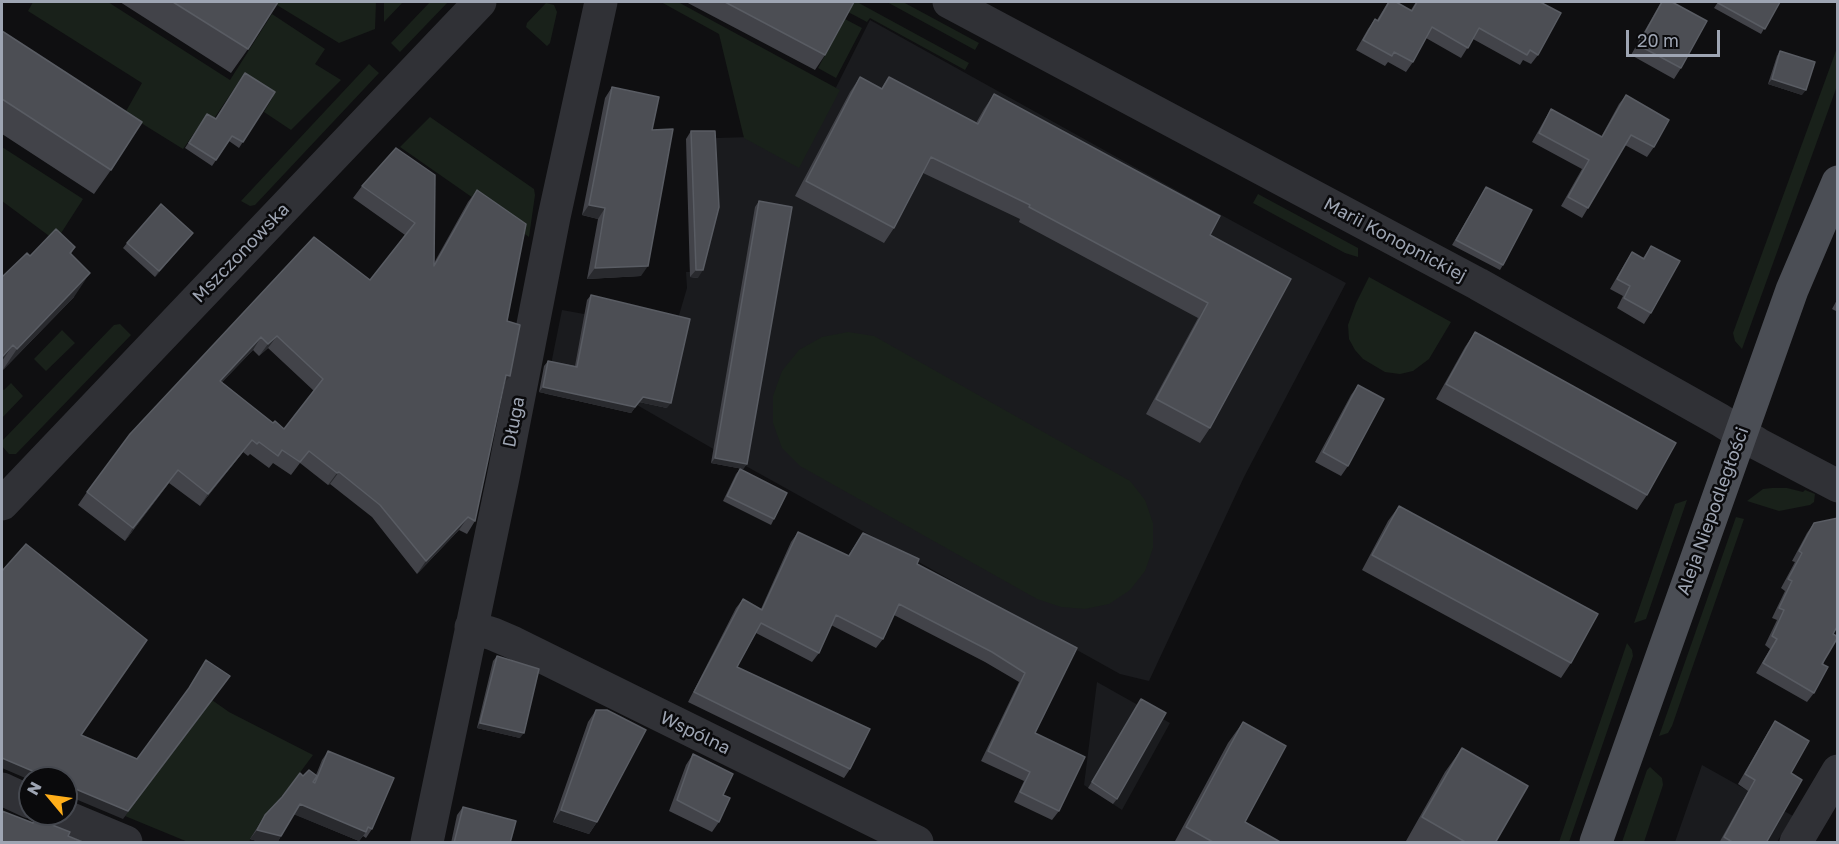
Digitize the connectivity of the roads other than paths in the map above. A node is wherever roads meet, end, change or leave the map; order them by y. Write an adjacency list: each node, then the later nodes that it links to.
1 (480, 2): 7 (street, Mszczonowska)
2 (601, 2): 8 (street, Długa)
3 (949, 2): 5 (street, Marii Konopnickiej)
4 (1838, 182): 5 (main road, Aleja Niepodległości)
5 (1742, 434): 6 (street, Marii Konopnickiej); 17 (main road, Aleja Niepodległości)
6 (1838, 486)
7 (2, 504)
8 (471, 627): 15 (street, Długa); 16 (street, Wspólna)
9 (1838, 771): 12 (street)
10 (2, 789): 11 (street)
11 (18, 796)
12 (1826, 817): 18 (street)
13 (78, 822): 14 (street)
14 (126, 843)
15 (427, 843)
16 (917, 843)
17 (1596, 843)
18 (1796, 843)

